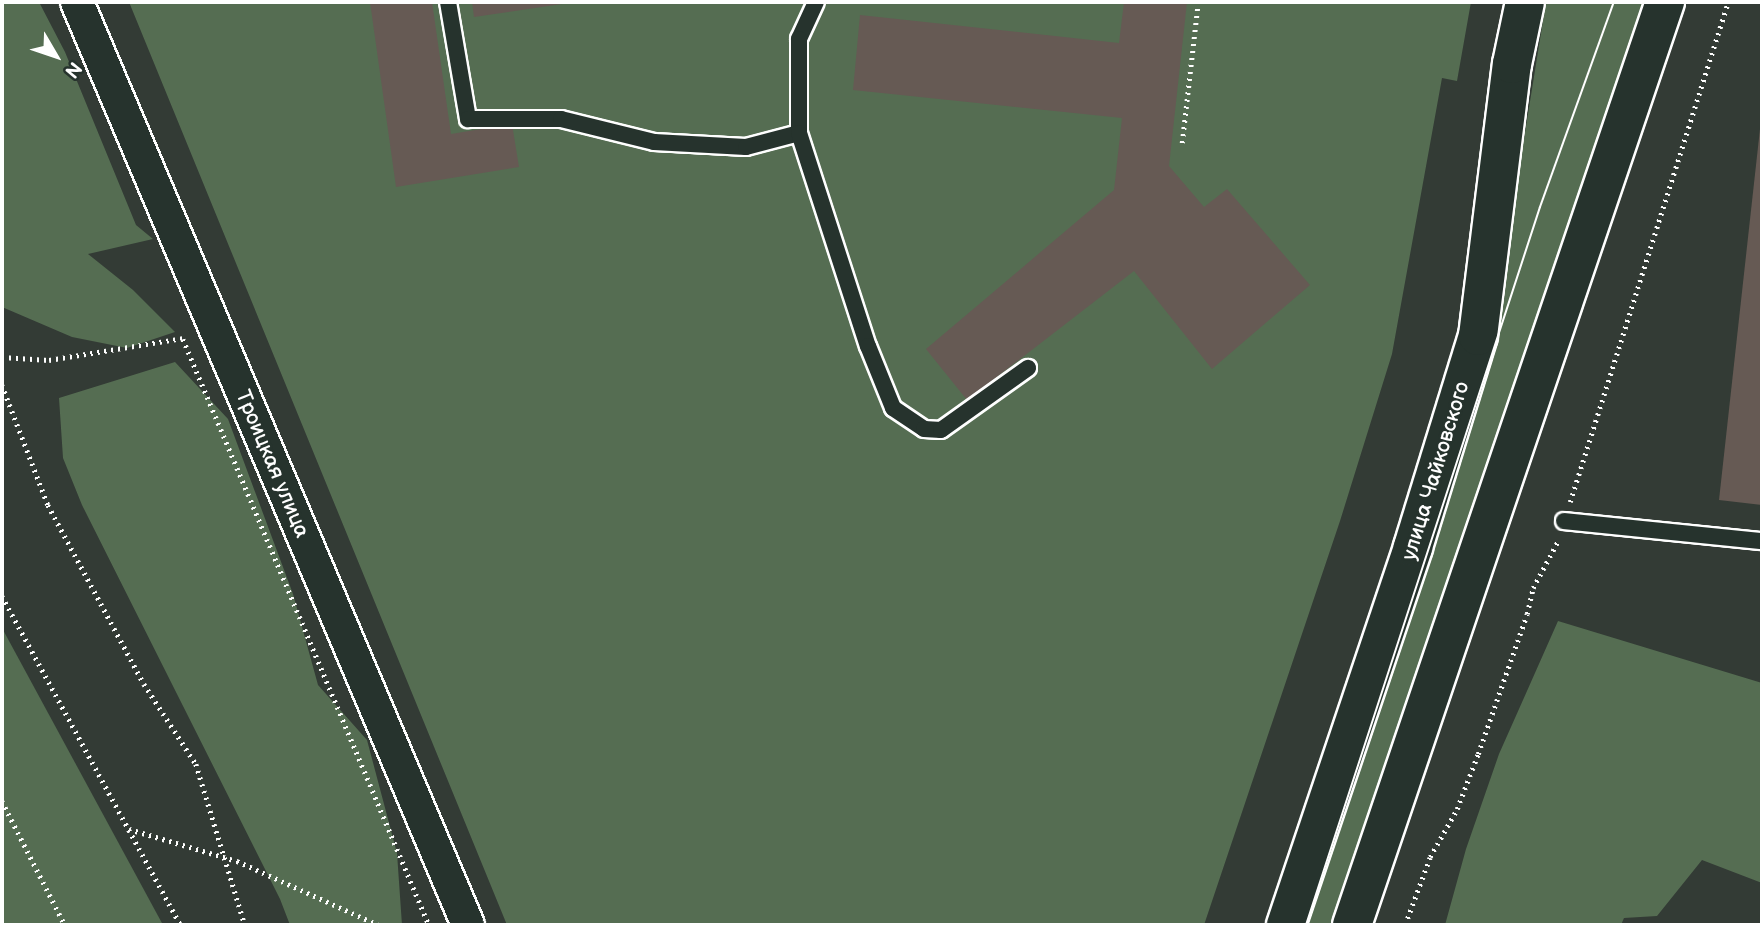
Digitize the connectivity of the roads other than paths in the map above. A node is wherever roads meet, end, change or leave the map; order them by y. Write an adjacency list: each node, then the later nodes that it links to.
1 (77, 2): 10 (street, Троицкая улица)
2 (448, 2): 6 (lane)
3 (816, 2): 6 (lane)
4 (1525, 2): 11 (main road, улица Чайковского)
5 (1665, 2): 12 (main road)
6 (799, 133): 7 (lane)
7 (1028, 368)
8 (1564, 522): 9 (lane)
9 (1762, 541)
10 (468, 925)
11 (1286, 925)
12 (1352, 925)

